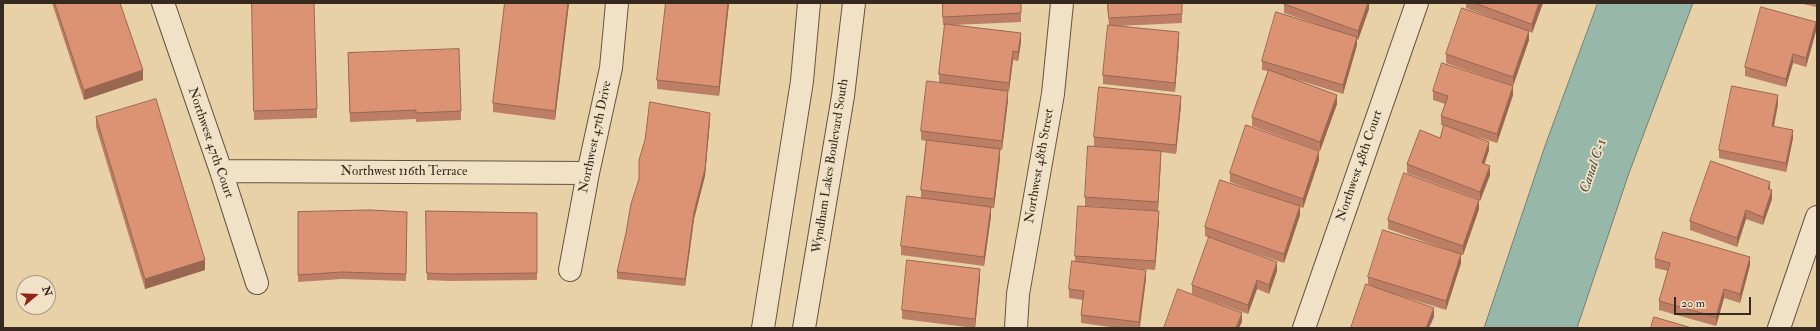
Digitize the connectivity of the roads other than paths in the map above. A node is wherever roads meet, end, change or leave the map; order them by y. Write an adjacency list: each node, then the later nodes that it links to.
1 (163, 3): 7 (street, Northwest 47th Court)
2 (617, 3): 8 (street, Northwest 47th Drive)
3 (808, 3): 12 (street)
4 (854, 3): 13 (street, Wyndham Lakes Boulevard South)
5 (1062, 3): 14 (street, Northwest 48th Street)
6 (1417, 3): 15 (street, Northwest 48th Court)
7 (221, 171): 8 (street, Northwest 116th Terrace); 11 (street, Northwest 47th Court)
8 (588, 173): 10 (street, Northwest 47th Drive)
9 (1817, 217): 16 (street)
10 (570, 270)
11 (257, 283)
12 (763, 328)
13 (804, 328)
14 (1016, 328)
15 (1304, 328)
16 (1779, 328)

